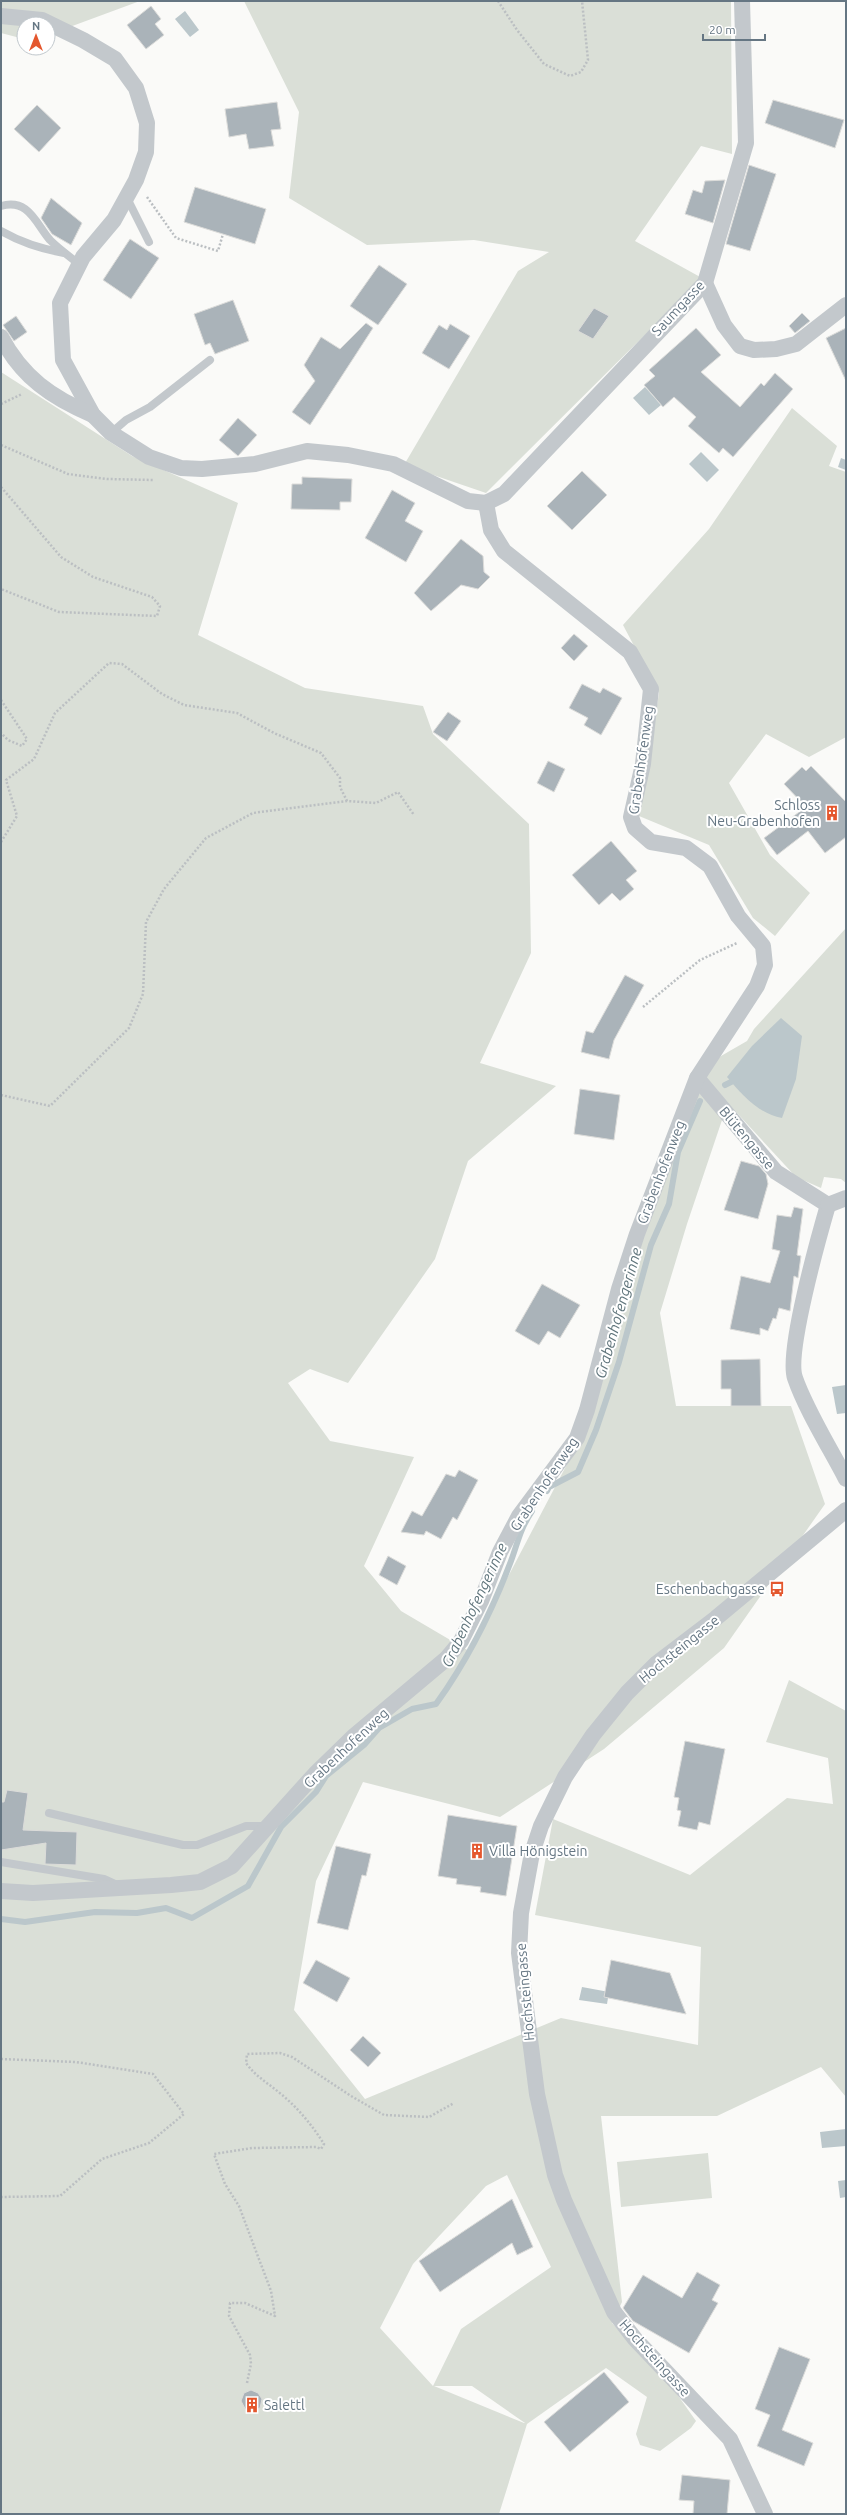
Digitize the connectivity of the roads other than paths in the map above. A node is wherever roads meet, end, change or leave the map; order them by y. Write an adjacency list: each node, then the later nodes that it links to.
1 (742, 1): 9 (street, Saumgasse)
2 (1, 16): 3 (street)
3 (126, 197): 6 (lane); 8 (street)
4 (1, 206): 7 (lane)
5 (1, 231): 7 (lane)
6 (148, 242)
7 (64, 253): 8 (lane)
8 (79, 264): 13 (street)
9 (705, 283): 10 (street); 15 (street, Saumgasse)
10 (846, 305)
11 (1, 337): 13 (street)
12 (210, 360): 14 (lane)
13 (93, 415): 14 (street)
14 (111, 433): 15 (street)
15 (486, 503): 16 (street, Grabenhofenweg)
16 (697, 1078): 18 (street, Blütengasse); 22 (street, Grabenhofenweg)
17 (846, 1198): 18 (street)
18 (828, 1205): 19 (street)
19 (846, 1479)
20 (846, 1510): 26 (street, Hochsteingasse)
21 (48, 1813): 22 (lane)
22 (269, 1826): 24 (street, Grabenhofenweg)
23 (1, 1862): 24 (lane)
24 (125, 1888): 25 (street, Grabenhofenweg)
25 (1, 1891)
26 (765, 2514)

